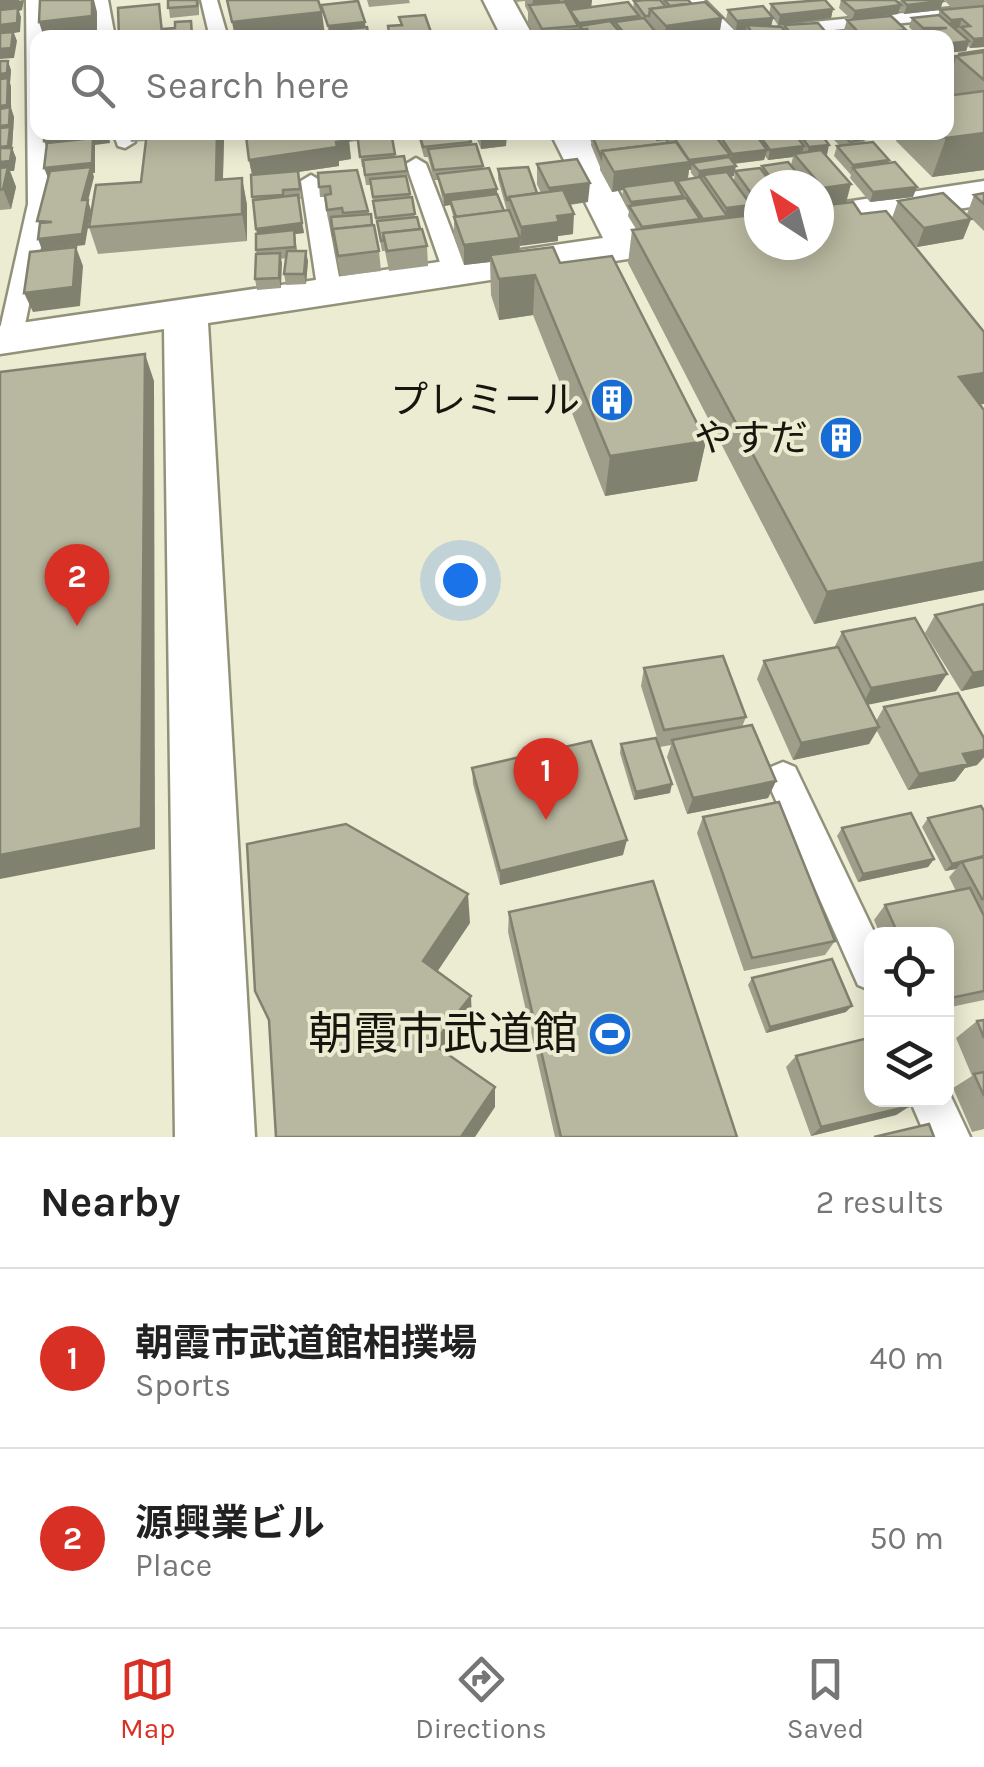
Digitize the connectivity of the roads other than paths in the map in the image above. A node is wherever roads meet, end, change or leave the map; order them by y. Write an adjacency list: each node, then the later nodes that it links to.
1 (34, 0): 7 (lane)
2 (100, 0): 8 (lane)
3 (209, 0): 9 (lane)
4 (498, 0): 10 (street)
5 (694, 0): 11 (lane)
6 (984, 10): 12 (lane)
7 (35, 30)
8 (105, 30)
9 (217, 30)
10 (514, 30)
11 (726, 30)
12 (790, 30)
13 (37, 140): 24 (lane)
14 (572, 140): 20 (street)
15 (416, 164): 21 (lane)
16 (311, 182): 22 (lane)
17 (984, 193): 18 (street)
18 (834, 216)
19 (744, 230): 20 (street)
20 (628, 248): 21 (street)
21 (456, 274): 22 (street)
22 (330, 293): 23 (street)
23 (186, 315): 24 (street); 28 (street)
24 (5, 339)
25 (783, 778): 26 (lane)
26 (864, 954)
27 (934, 1107): 29 (lane)
28 (215, 1137)
29 (948, 1137)

